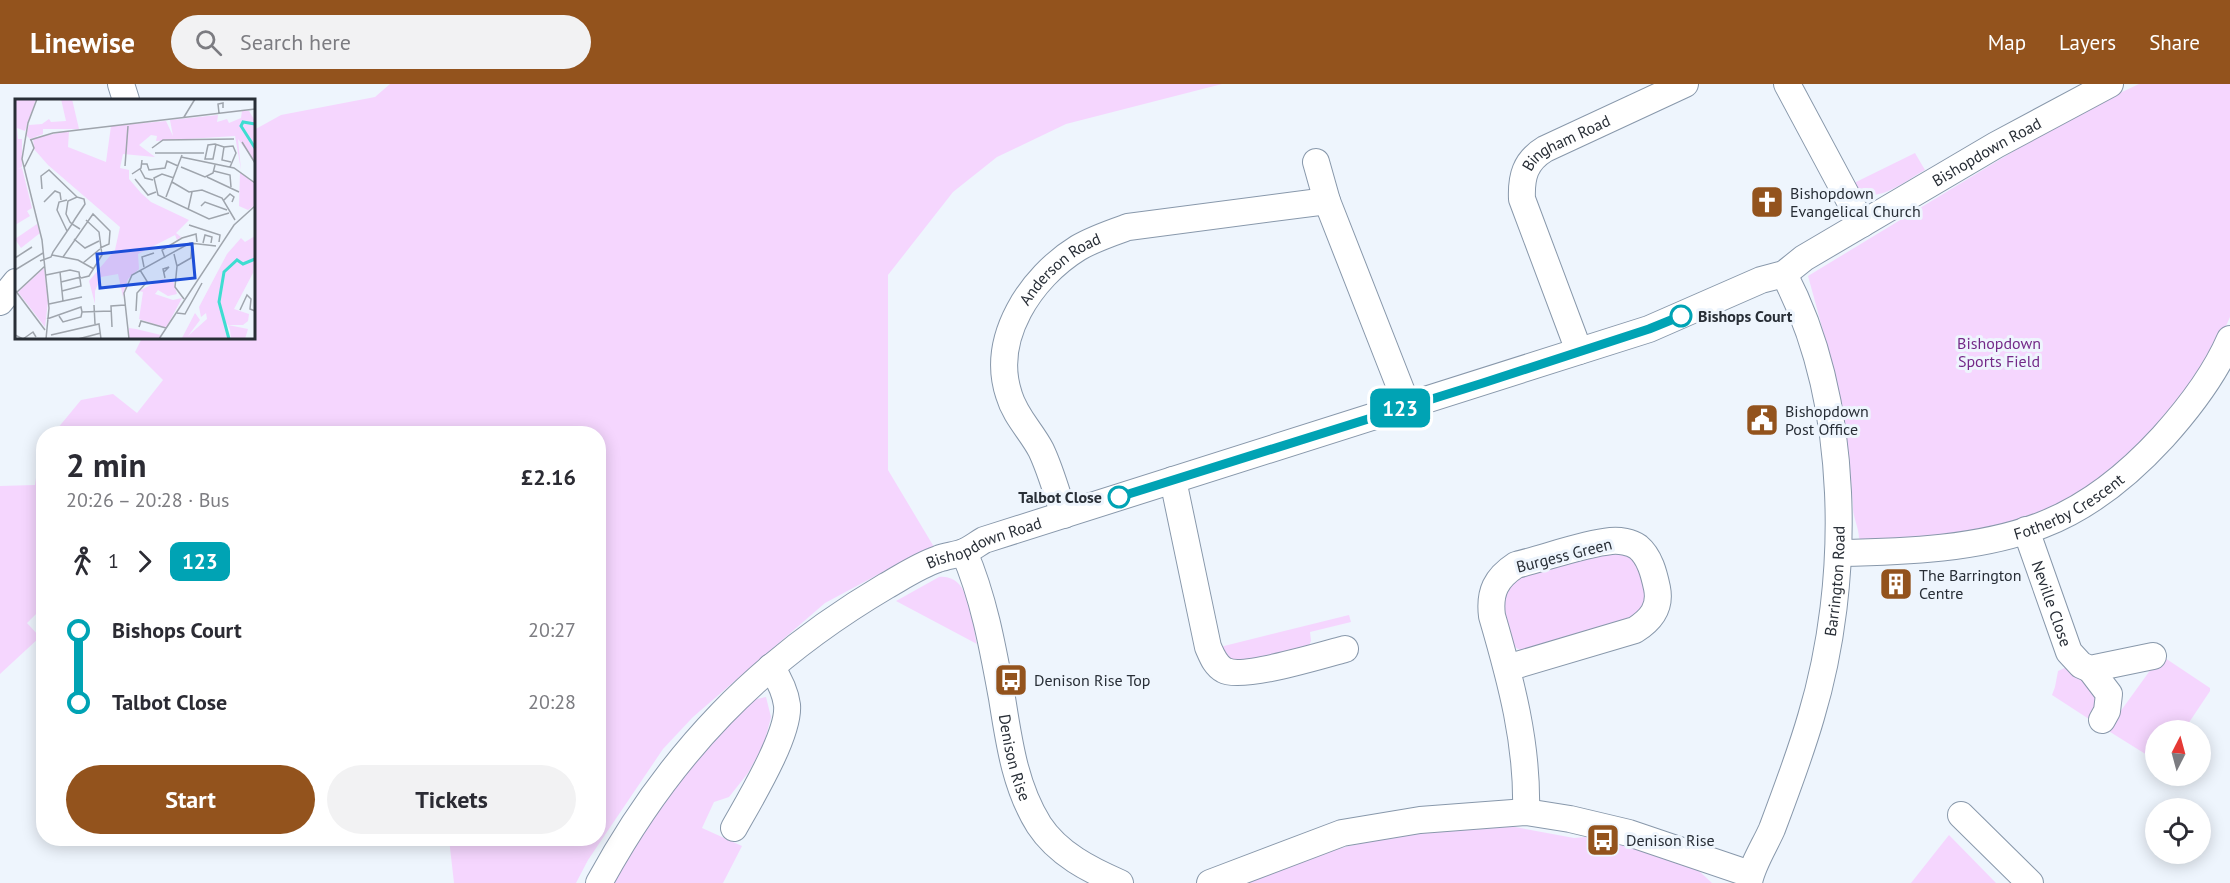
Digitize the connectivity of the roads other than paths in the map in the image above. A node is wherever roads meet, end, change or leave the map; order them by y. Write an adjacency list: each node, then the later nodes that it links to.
1 (121, 84): 5 (street)
2 (1685, 84): 13 (street, Bingham Road)
3 (1786, 84): 8 (street)
4 (2110, 84): 8 (street, Bishopdown Road)
5 (126, 99)
6 (1317, 162): 7 (street)
7 (1327, 201): 14 (street); 16 (street, Anderson Road)
8 (1862, 224): 9 (street, Bishopdown Road)
9 (1784, 273): 13 (street, Bishopdown Road); 19 (street, Barrington Road)
10 (15, 283): 11 (street)
11 (0, 303)
12 (2230, 339): 17 (street, Fotherby Crescent)
13 (1579, 351): 14 (street, Bishopdown Road)
14 (1407, 405): 15 (street, Bishopdown Road)
15 (1173, 480): 16 (street, Bishopdown Road); 20 (street)
16 (1064, 515): 18 (street, Bishopdown Road)
17 (2026, 531): 19 (street, Fotherby Crescent); 24 (street, Neville Close)
18 (964, 552): 22 (street, Bishopdown Road); 29 (street, Denison Rise)
19 (1839, 552): 30 (street, Barrington Road)
20 (1345, 650)
21 (2153, 656): 24 (street)
22 (771, 667): 28 (street); 31 (street, Bishopdown Road)
23 (1507, 668): 23 (street, Burgess Green); 26 (street, Burgess Green)
24 (2090, 669): 25 (street, Neville Close)
25 (2102, 720)
26 (1526, 812): 30 (street); 33 (street)
27 (1961, 815): 34 (street)
28 (734, 828)
29 (1083, 875): 32 (street, Denison Rise)
30 (1750, 878)
31 (599, 883)
32 (1120, 883)
33 (1210, 883)
34 (2030, 883)

